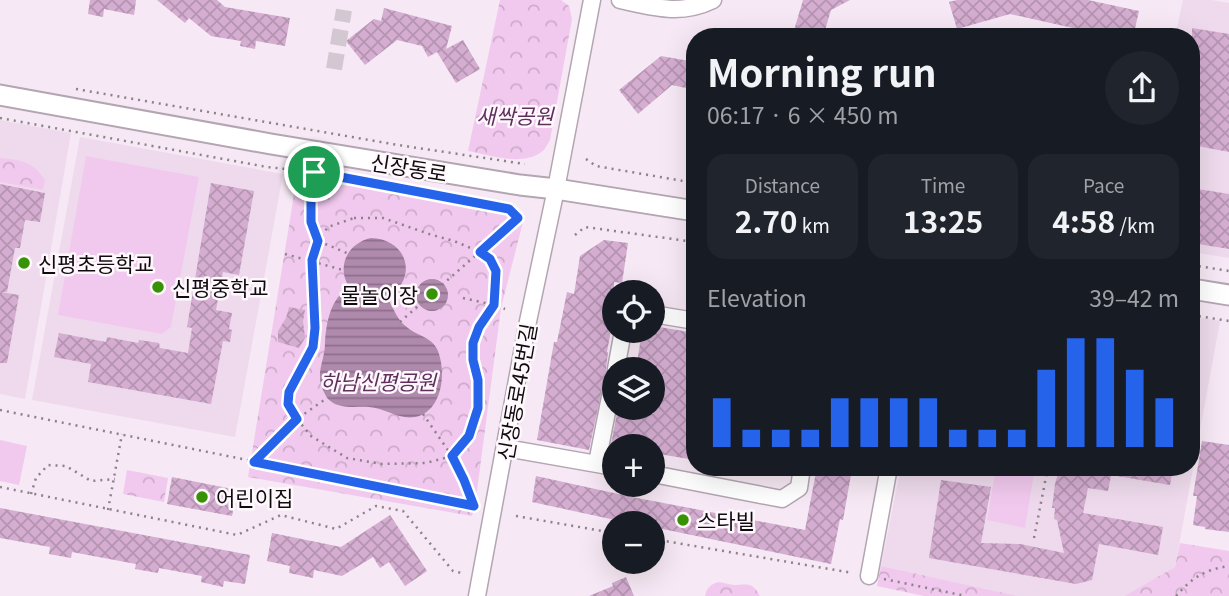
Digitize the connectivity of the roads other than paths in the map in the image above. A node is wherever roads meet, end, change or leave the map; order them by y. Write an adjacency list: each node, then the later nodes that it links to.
1 (592, 0): 6 (street, 신장동로45번길)
2 (620, 0): 4 (street)
3 (713, 0): 4 (street)
4 (686, 4)
5 (0, 95): 6 (main road, 신장동로)
6 (556, 189): 7 (main road, 신장동로); 13 (street, 신장동로45번길)
7 (686, 210)
8 (1200, 290): 9 (main road)
9 (1229, 295)
10 (665, 316): 11 (street)
11 (686, 320)
12 (605, 420): 14 (street)
13 (506, 448): 14 (street); 20 (street, 신장동로45번길)
14 (597, 463): 15 (street)
15 (602, 464)
16 (665, 476): 17 (street)
17 (801, 476)
18 (887, 476): 19 (street)
19 (869, 576)
20 (477, 596)

